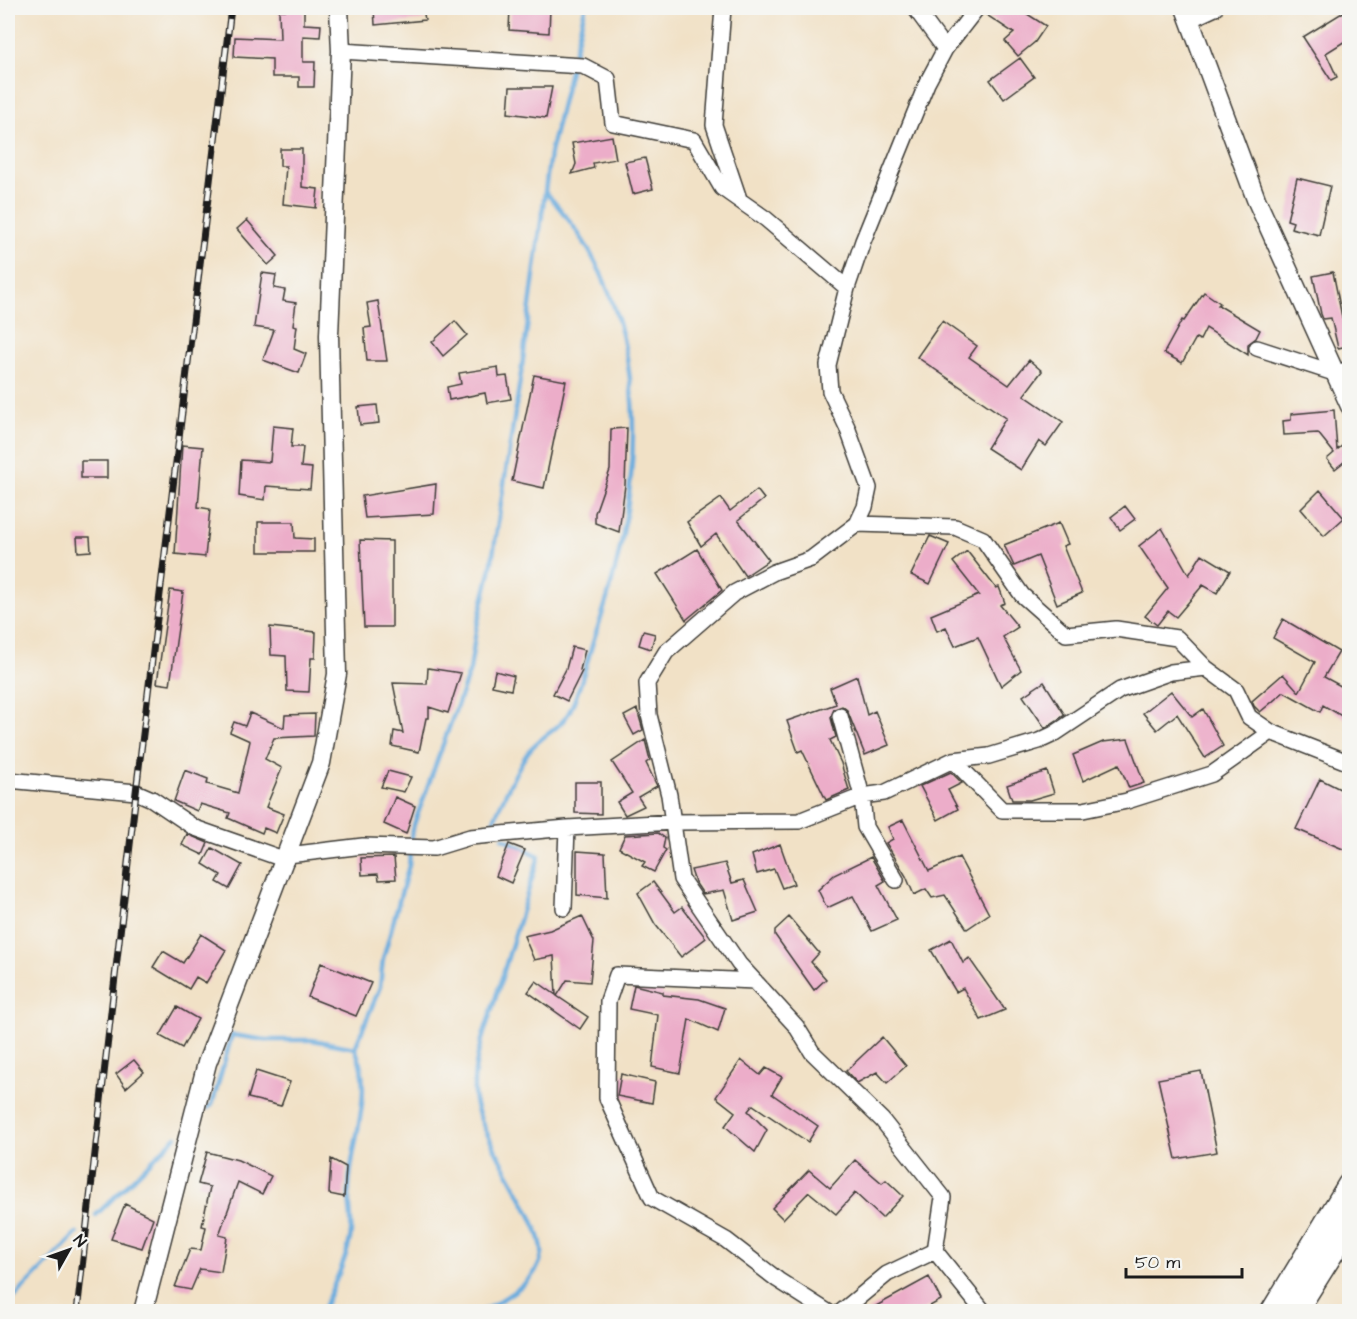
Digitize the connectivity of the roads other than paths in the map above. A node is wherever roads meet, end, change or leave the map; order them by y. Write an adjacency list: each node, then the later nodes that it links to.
1 (339, 8): 8 (street)
2 (723, 8): 9 (street)
3 (915, 8): 7 (street)
4 (977, 8): 7 (street)
5 (1215, 8): 6 (street)
6 (1187, 14): 12 (street)
7 (945, 49): 10 (street)
8 (341, 51): 9 (street); 24 (street)
9 (740, 199): 10 (street)
10 (847, 288): 14 (street)
11 (1257, 348): 12 (street)
12 (1343, 371): 13 (street)
13 (1350, 406)
14 (857, 524): 15 (street); 22 (street)
15 (1206, 668): 17 (street); 18 (street)
16 (840, 716): 21 (street)
17 (1271, 732): 18 (street); 19 (street)
18 (953, 760): 21 (street)
19 (1350, 764)
20 (8, 780): 24 (street)
21 (862, 796): 22 (street); 25 (street)
22 (674, 822): 23 (street); 27 (street)
23 (567, 828): 24 (street); 26 (street)
24 (287, 858): 31 (street)
25 (896, 880)
26 (564, 908)
27 (755, 981): 30 (street); 32 (street)
28 (1350, 1185): 35 (highway)
29 (1350, 1223): 36 (highway)
30 (935, 1251): 33 (street); 34 (street)
31 (143, 1311)
32 (828, 1311)
33 (841, 1311)
34 (984, 1311)
35 (1273, 1311)
36 (1294, 1311)

